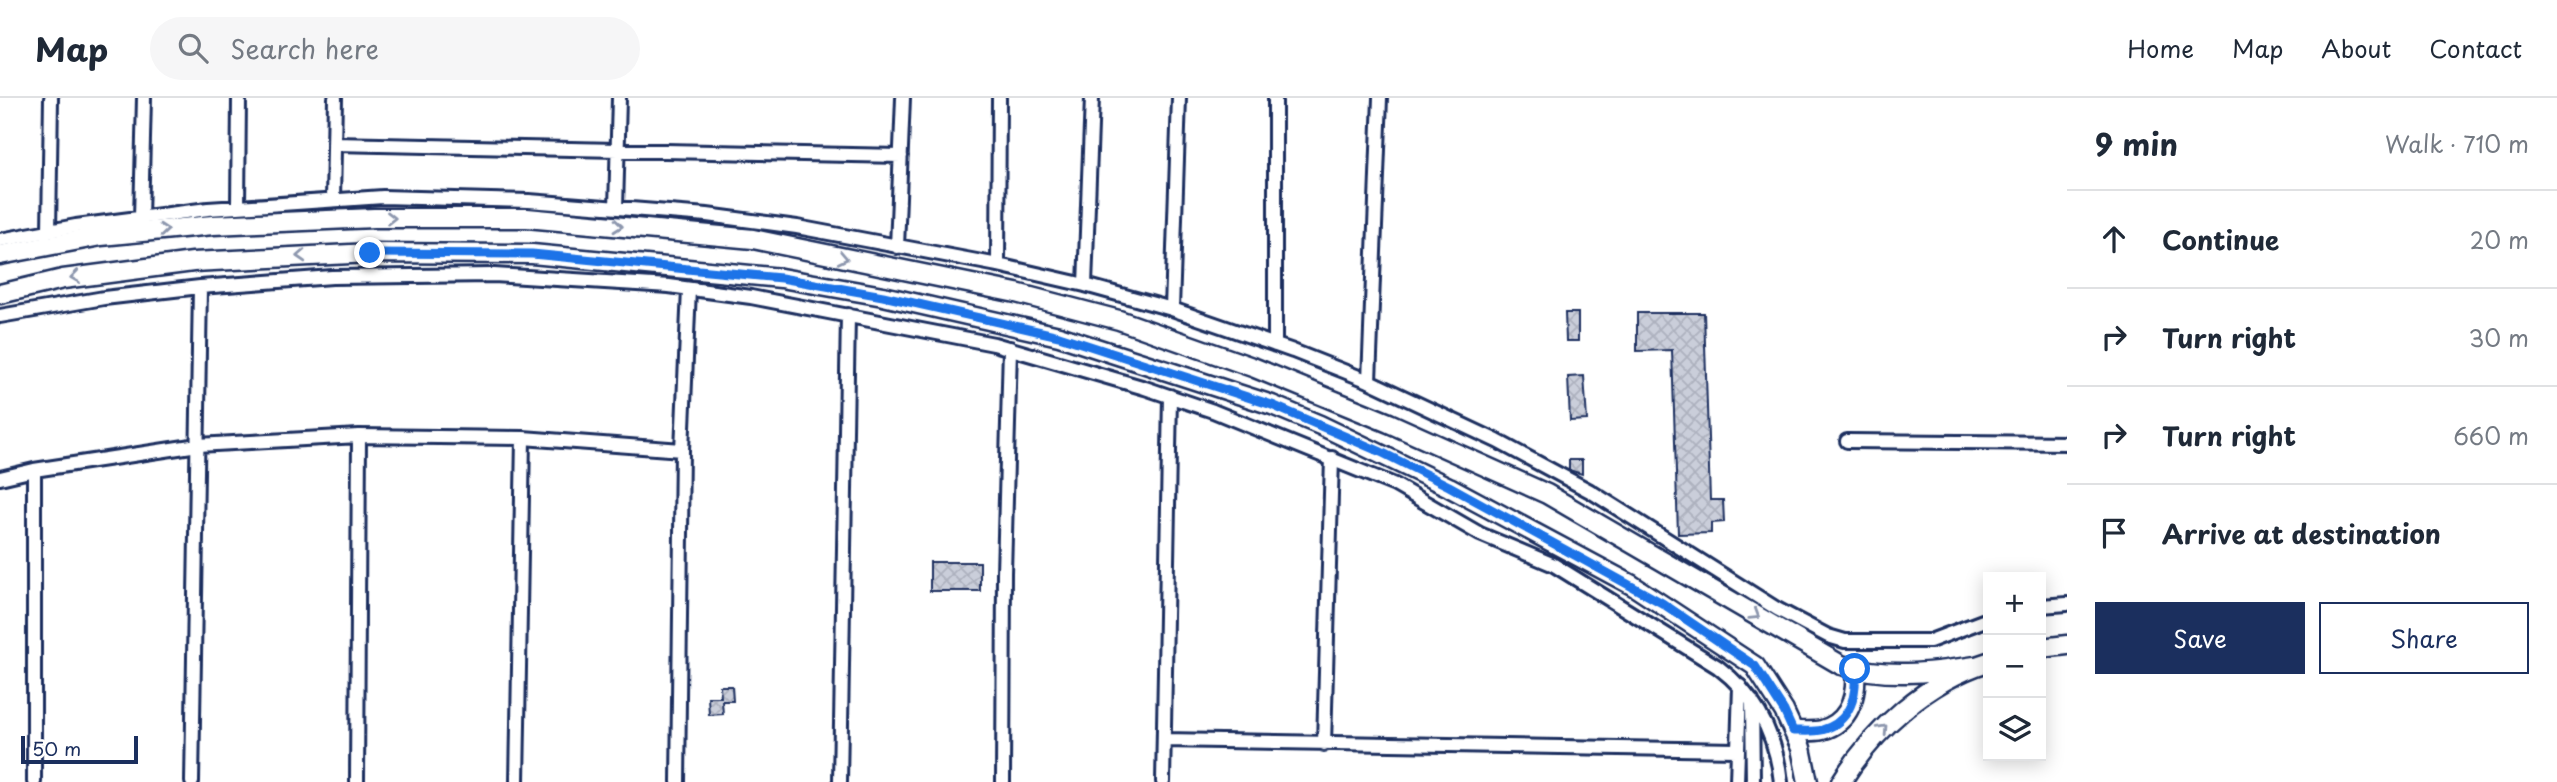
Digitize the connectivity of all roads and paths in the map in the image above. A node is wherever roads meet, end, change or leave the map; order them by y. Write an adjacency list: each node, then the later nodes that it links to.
1 (51, 98): 19 (street)
2 (144, 98): 18 (street)
3 (239, 98): 16 (street)
4 (335, 98): 12 (street)
5 (620, 98): 13 (street)
6 (904, 98): 14 (street)
7 (999, 98): 23 (street)
8 (1092, 98): 24 (street)
9 (1179, 98): 28 (street)
10 (1275, 98): 31 (street)
11 (1380, 98): 33 (street)
12 (334, 144): 13 (street); 15 (street)
13 (618, 149): 14 (street); 17 (street)
14 (901, 156): 21 (street)
15 (333, 200): 16 (street); 17 (street)
16 (238, 207): 18 (street)
17 (615, 208): 21 (street)
18 (141, 218): 19 (street)
19 (49, 231): 20 (street)
20 (0, 240)
21 (897, 247): 23 (street)
22 (0, 256): 50 (main road, one-way to 50)
23 (998, 265): 24 (street)
24 (1085, 285): 28 (street)
25 (200, 287): 26 (street); 30 (street); 39 (street)
26 (689, 289): 29 (street); 40 (street)
27 (0, 293): 53 (main road, one-way to 27)
28 (1172, 309): 31 (street)
29 (848, 315): 32 (street); 62 (street)
30 (0, 316)
31 (1275, 345): 33 (street)
32 (1010, 348): 34 (street); 63 (street)
33 (1369, 380): 46 (street)
34 (1170, 396): 41 (street); 54 (street)
35 (359, 436): 36 (street); 39 (street); 59 (street)
36 (523, 438): 40 (street); 60 (street)
37 (1847, 441): 38 (street)
38 (2067, 443)
39 (198, 445): 42 (street); 58 (street)
40 (682, 450): 61 (street)
41 (1332, 458): 51 (street); 55 (street)
42 (34, 470): 43 (street); 57 (street)
43 (0, 478)
44 (2067, 604): 45 (street)
45 (2046, 606)
46 (1983, 621)
47 (2067, 645): 48 (main road)
48 (2046, 647)
49 (1982, 664): 50 (main road); 69 (main road, one-way to 49)
50 (1855, 669): 53 (main road)
51 (1740, 686): 52 (street); 56 (street)
52 (1752, 701): 66 (street); 67 (street)
53 (1793, 731): 68 (main road)
54 (1164, 740): 55 (street); 64 (street)
55 (1324, 744): 56 (street)
56 (1737, 750): 65 (street)
57 (34, 782)
58 (192, 782)
59 (357, 782)
60 (517, 782)
61 (678, 782)
62 (840, 782)
63 (1003, 782)
64 (1163, 782)
65 (1737, 782)
66 (1753, 782)
67 (1781, 782)
68 (1808, 782)
69 (1841, 782)

